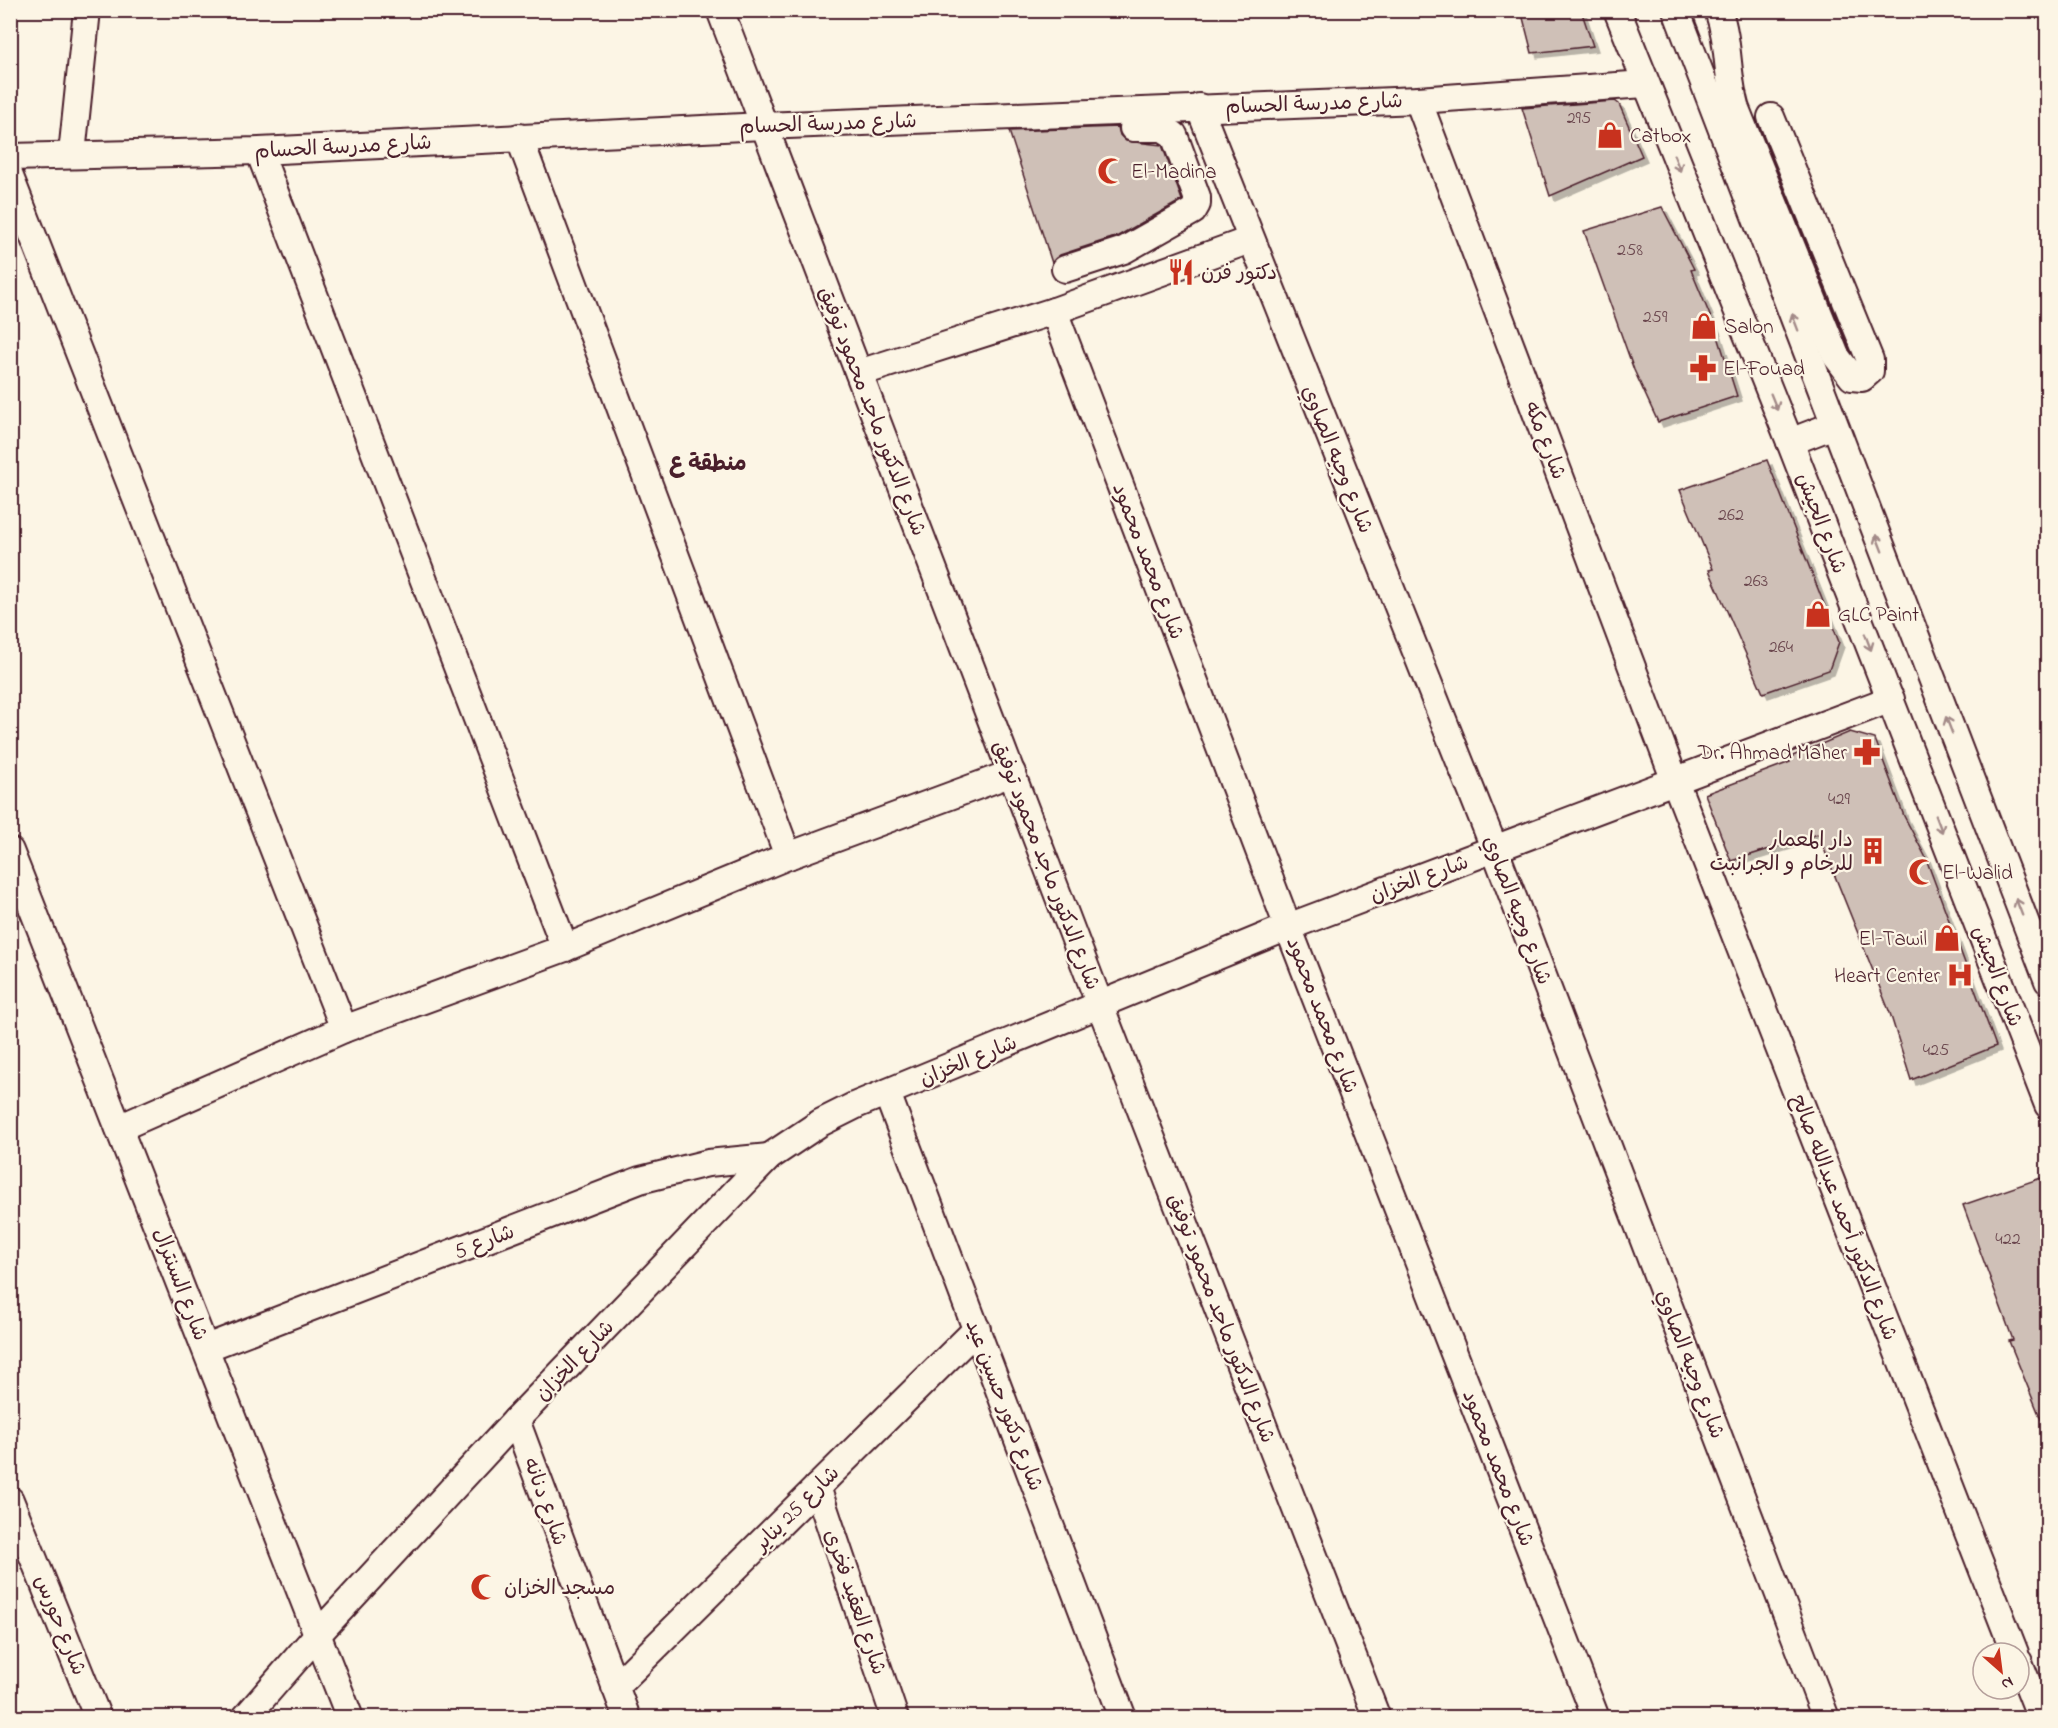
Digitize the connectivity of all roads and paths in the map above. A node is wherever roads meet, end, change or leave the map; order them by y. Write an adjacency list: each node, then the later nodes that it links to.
1 (87, 10): 14 (street)
2 (720, 10): 10 (street, شارع الدكتور ماجد محمود توفيق)
3 (1617, 10): 6 (street, شارع الجيش)
4 (1676, 10): 23 (street, شارع الجيش, one-way to 4)
5 (1718, 10): 22 (street)
6 (1646, 84): 7 (street, شارع مدرسة الحسام); 26 (street, شارع الجيش, one-way to 26)
7 (1418, 100): 8 (street, شارع مدرسة الحسام); 29 (street, شارع مكه)
8 (1183, 116): 10 (street, شارع مدرسة الحسام); 11 (street); 17 (street, شارع وجيه الصاوي); 18 (street)
9 (1771, 117): 22 (street)
10 (763, 126): 12 (street, شارع مدرسة الحسام); 24 (street, شارع الدكتور ماجد محمود توفيق)
11 (1133, 128)
12 (519, 137): 13 (street, شارع مدرسة الحسام); 32 (street)
13 (259, 151): 14 (street, شارع مدرسة الحسام); 34 (street)
14 (72, 154): 15 (street, شارع مدرسة الحسام)
15 (10, 157)
16 (10, 177): 37 (street)
17 (1250, 240): 20 (street); 30 (street, شارع وجيه الصاوي)
18 (1124, 250): 19 (street); 20 (street)
19 (1065, 269)
20 (1137, 281): 21 (street)
21 (1054, 311): 24 (street); 33 (street, شارع محمد محمود)
22 (1836, 356): 23 (street)
23 (1812, 366): 25 (street, شارع الجيش)
24 (859, 373): 28 (street, شارع الدكتور ماجد محمود توفيق)
25 (1834, 425): 26 (street); 35 (street, شارع الجيش, one-way to 25)
26 (1790, 442): 27 (street, شارع الجيش, one-way to 27)
27 (1891, 699): 29 (street, شارع الخزان); 39 (street, شارع الجيش, one-way to 39)
28 (1012, 773): 32 (street); 36 (street, شارع الدكتور ماجد محمود توفيق)
29 (1675, 781): 30 (street, شارع الخزان); 48 (street, شارع الدكتور أحمد عبدالله صالح)
30 (1495, 850): 33 (street, شارع الخزان); 59 (street, شارع وجيه الصاوي)
31 (10, 851): 40 (street, شارع السنترال)
32 (788, 856): 34 (street)
33 (1288, 927): 36 (street, شارع الخزان); 58 (street, شارع محمد محمود)
34 (565, 948): 37 (street)
35 (2048, 981)
36 (1100, 1005): 38 (street, شارع الخزان); 57 (street, شارع الدكتور ماجد محمود توفيق)
37 (344, 1029): 40 (street)
38 (887, 1093): 41 (street, شارع الخزان); 42 (street, شارع دكتور حسين عيد)
39 (2048, 1106)
40 (119, 1128): 43 (street, شارع السنترال)
41 (769, 1157): 43 (street, شارع 5); 44 (street, شارع الخزان)
42 (977, 1329): 45 (street, شارع 25 يناير); 56 (street, شارع دكتور حسين عيد)
43 (206, 1348): 47 (street, شارع السنترال)
44 (516, 1420): 47 (street, شارع الخزان); 49 (street, شارع دنانه)
45 (817, 1487): 49 (street, شارع 25 يناير); 55 (street, شارع العقيد فخرى)
46 (10, 1500): 51 (street, شارع حورس)
47 (318, 1634): 52 (street, شارع الخزان); 53 (street, شارع السنترال)
48 (2010, 1641)
49 (615, 1687): 54 (street, شارع دنانه)
50 (2031, 1693): 60 (street)
51 (98, 1718)
52 (245, 1718)
53 (350, 1718)
54 (627, 1718)
55 (895, 1718)
56 (1124, 1718)
57 (1377, 1718)
58 (1596, 1718)
59 (1826, 1718)
60 (2041, 1718)

